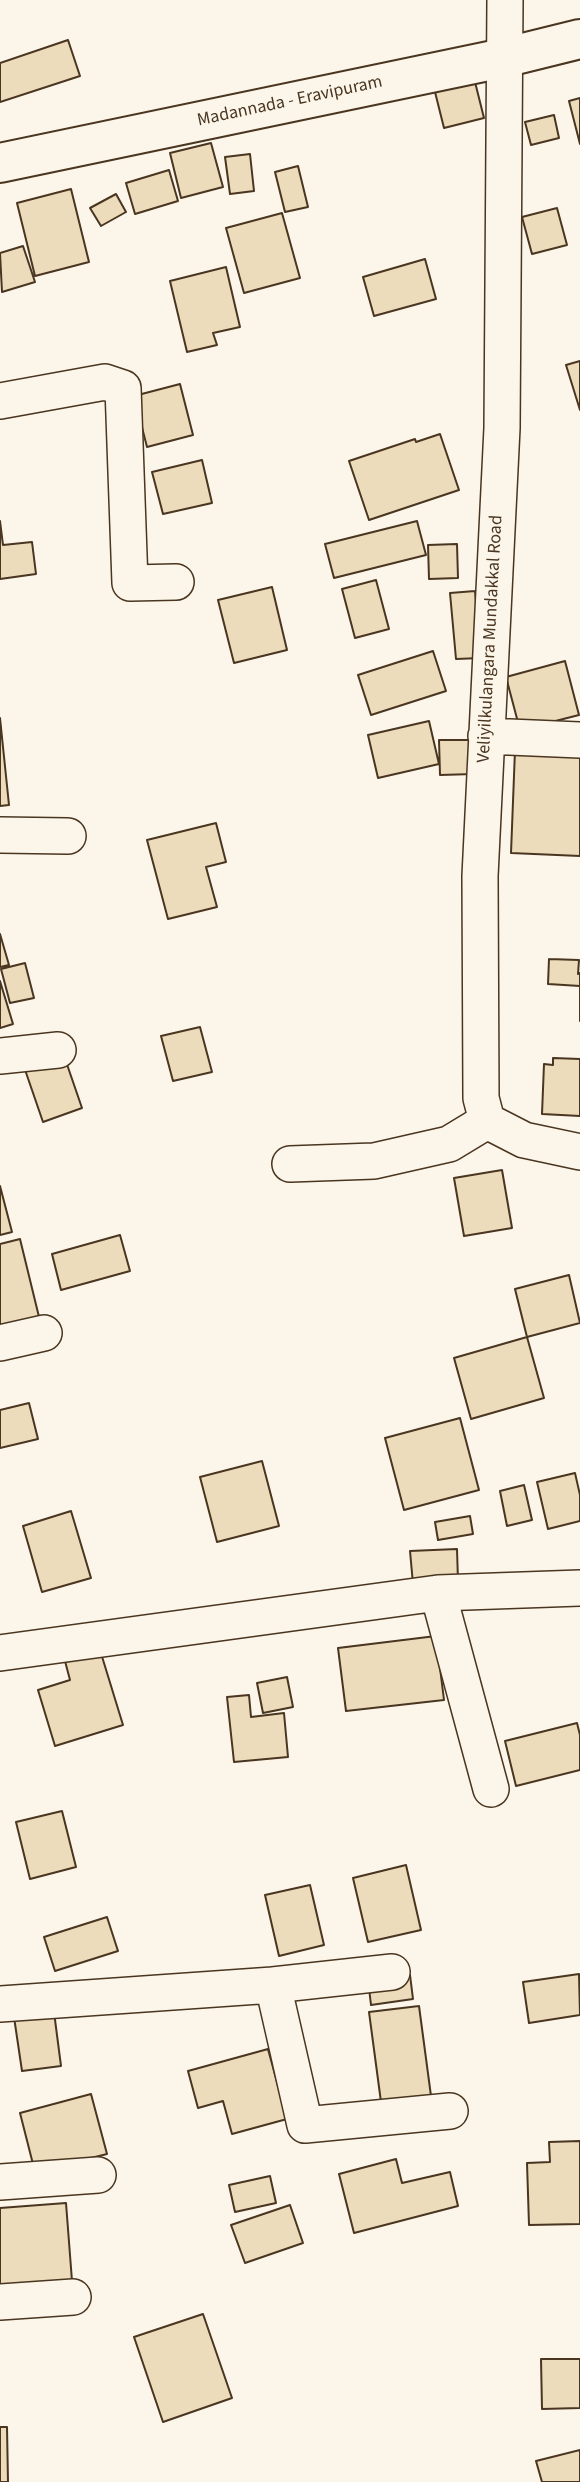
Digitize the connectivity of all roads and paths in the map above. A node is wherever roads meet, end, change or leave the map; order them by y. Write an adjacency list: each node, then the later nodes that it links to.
1 (505, 0): 3 (street, Veliyilkulangara Mundakkal Road)
2 (580, 39): 3 (main road, Madannada - Eravipuram)
3 (503, 58): 4 (main road, Madannada - Eravipuram); 7 (street, Veliyilkulangara Mundakkal Road)
4 (0, 163)
5 (0, 401): 6 (street)
6 (176, 582)
7 (486, 736): 8 (street); 13 (street, Veliyilkulangara Mundakkal Road)
8 (580, 740)
9 (0, 835): 10 (street)
10 (68, 836)
11 (58, 1050): 12 (street)
12 (0, 1056)
13 (487, 1121): 14 (street); 15 (street)
14 (580, 1152)
15 (290, 1164)
16 (44, 1333): 17 (street)
17 (0, 1343)
18 (580, 1588): 19 (street)
19 (438, 1593): 20 (street); 21 (street)
20 (0, 1653)
21 (491, 1789)
22 (392, 1972): 23 (street)
23 (273, 1985): 24 (street); 25 (street)
24 (0, 2004)
25 (450, 2112)
26 (98, 2175): 27 (street)
27 (0, 2182)
28 (73, 2297): 29 (street)
29 (0, 2302)

